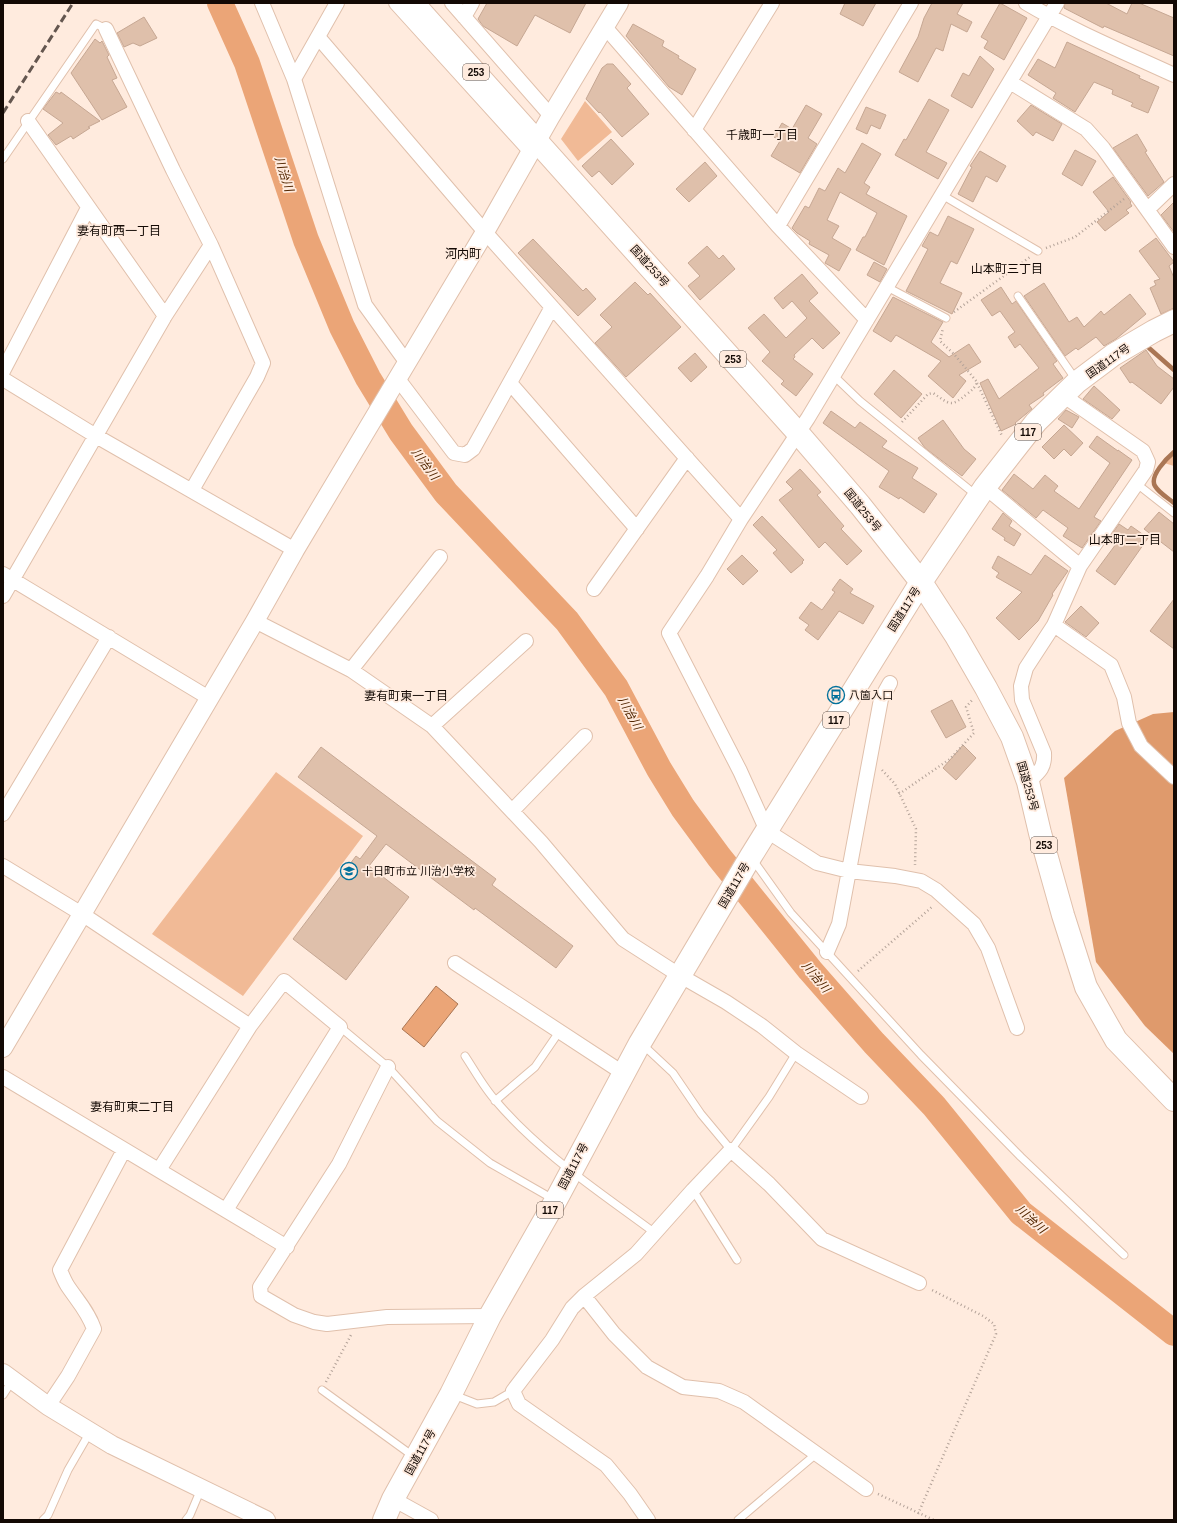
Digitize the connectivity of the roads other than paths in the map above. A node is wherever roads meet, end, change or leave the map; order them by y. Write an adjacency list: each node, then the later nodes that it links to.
1 (262, 3): 18 (street)
2 (337, 3): 16 (street)
3 (396, 3): 23 (street)
4 (413, 3): 23 (highway, 国道253号 / 253)
5 (452, 3): 13 (street)
6 (472, 3): 13 (street)
7 (619, 3): 14 (street)
8 (772, 3): 22 (street)
9 (911, 3): 29 (street)
10 (1026, 3): 12 (street)
11 (1056, 3): 12 (street)
12 (1049, 16): 17 (street); 19 (street)
13 (464, 17): 20 (street)
14 (605, 27): 20 (street); 22 (street)
15 (106, 29): 21 (lane); 31 (street)
16 (319, 38): 18 (street); 30 (street)
17 (1174, 75)
18 (294, 79): 41 (street)
19 (1010, 82): 26 (street); 28 (street)
20 (551, 116): 23 (street)
21 (28, 121): 24 (lane); 27 (street)
22 (694, 130): 29 (street)
23 (535, 147): 30 (street); 48 (highway, 国道253号 / 253)
24 (3, 159)
25 (1174, 184): 28 (street)
26 (942, 195): 33 (lane); 34 (street)
27 (88, 208): 37 (street); 42 (street)
28 (1148, 209): 32 (street)
29 (778, 226): 39 (street)
30 (485, 232): 36 (street); 41 (street)
31 (211, 245): 37 (street); 52 (street)
32 (1174, 247)
33 (1038, 251)
34 (887, 287): 38 (lane); 39 (street)
35 (1018, 296): 47 (lane)
36 (552, 307): 46 (street); 50 (street)
37 (165, 316): 49 (street)
38 (946, 318)
39 (867, 320): 43 (street)
40 (1174, 321): 47 (highway, 国道117号 / 117)
41 (407, 364): 45 (street)
42 (3, 372)
43 (833, 376): 48 (street); 53 (lane)
44 (3, 379): 49 (street)
45 (396, 381): 46 (street); 57 (street)
46 (510, 383): 56 (street)
47 (1071, 389): 51 (street); 53 (highway, 国道117号 / 117)
48 (798, 432): 55 (street); 61 (highway, 国道253号 / 253)
49 (96, 436): 52 (street); 60 (street)
50 (687, 458): 55 (street); 56 (street)
51 (1137, 484): 54 (lane); 59 (street)
52 (192, 490): 57 (street)
53 (982, 492): 59 (street); 61 (highway, 国道117号 / 117)
54 (1174, 513)
55 (741, 519): 77 (street)
56 (637, 529): 62 (street)
57 (295, 550): 64 (street)
58 (440, 557): 68 (street)
59 (1080, 566): 65 (street)
60 (8, 577): 63 (street); 66 (street)
61 (921, 582): 74 (highway, 国道253号 / 253); 77 (highway, 国道117号 / 117)
62 (594, 589)
63 (3, 596)
64 (256, 622): 68 (street); 70 (street)
65 (1054, 625): 73 (street); 74 (street)
66 (109, 637): 70 (street); 76 (street)
67 (526, 640): 71 (street)
68 (351, 670): 71 (street)
69 (890, 683): 80 (street)
70 (209, 698): 81 (street)
71 (432, 726): 75 (street)
72 (585, 736): 75 (street)
73 (1174, 777)
74 (1028, 782): 97 (highway, 国道253号 / 253)
75 (512, 811): 84 (street)
76 (3, 814)
77 (767, 831): 78 (highway, 国道117号 / 117); 80 (street)
78 (751, 856): 82 (lane); 84 (highway, 国道117号 / 117)
79 (3, 866): 81 (street)
80 (849, 871): 82 (street); 87 (street)
81 (82, 914): 85 (street); 90 (street)
82 (827, 952): 108 (lane)
83 (455, 963): 88 (street)
84 (679, 975): 89 (highway, 国道117号 / 117); 91 (street)
85 (250, 1026): 86 (street); 101 (street)
86 (340, 1026): 93 (lane); 105 (street)
87 (1017, 1028)
88 (559, 1032): 94 (street); 98 (lane)
89 (640, 1043): 94 (highway, 国道117号 / 117); 100 (lane)
90 (3, 1048)
91 (796, 1053): 96 (street); 100 (lane)
92 (465, 1056): 98 (lane)
93 (388, 1067): 104 (lane); 107 (street)
94 (623, 1073): 102 (highway, 国道117号 / 117)
95 (3, 1077): 99 (street)
96 (861, 1096)
97 (1174, 1100)
98 (495, 1101): 102 (lane)
99 (124, 1150): 101 (street); 117 (street)
100 (731, 1150): 103 (street); 110 (street)
101 (159, 1170): 105 (street)
102 (571, 1171): 104 (highway, 国道117号 / 117); 106 (lane)
103 (693, 1190): 106 (street); 109 (lane)
104 (556, 1200): 112 (highway, 国道117号 / 117)
105 (226, 1210): 107 (street)
106 (655, 1233): 111 (street)
107 (287, 1247): 112 (street)
108 (1124, 1255)
109 (737, 1260)
110 (919, 1283)
111 (584, 1296): 115 (street); 119 (street)
112 (490, 1316): 116 (highway, 国道117号 / 117)
113 (6, 1383): 117 (street)
114 (322, 1390): 120 (lane)
115 (513, 1391): 116 (lane); 129 (street)
116 (451, 1394): 120 (highway, 国道117号 / 117)
117 (48, 1406): 118 (street)
118 (90, 1431): 121 (street); 124 (lane)
119 (816, 1454): 122 (street); 130 (lane)
120 (417, 1458): 123 (highway, 国道117号 / 117)
121 (201, 1489): 125 (lane); 126 (street)
122 (866, 1489)
123 (393, 1499): 127 (highway, 国道117号 / 117); 128 (street)
124 (43, 1520)
125 (186, 1520)
126 (266, 1520)
127 (384, 1520)
128 (431, 1520)
129 (648, 1520)
130 (738, 1520)

